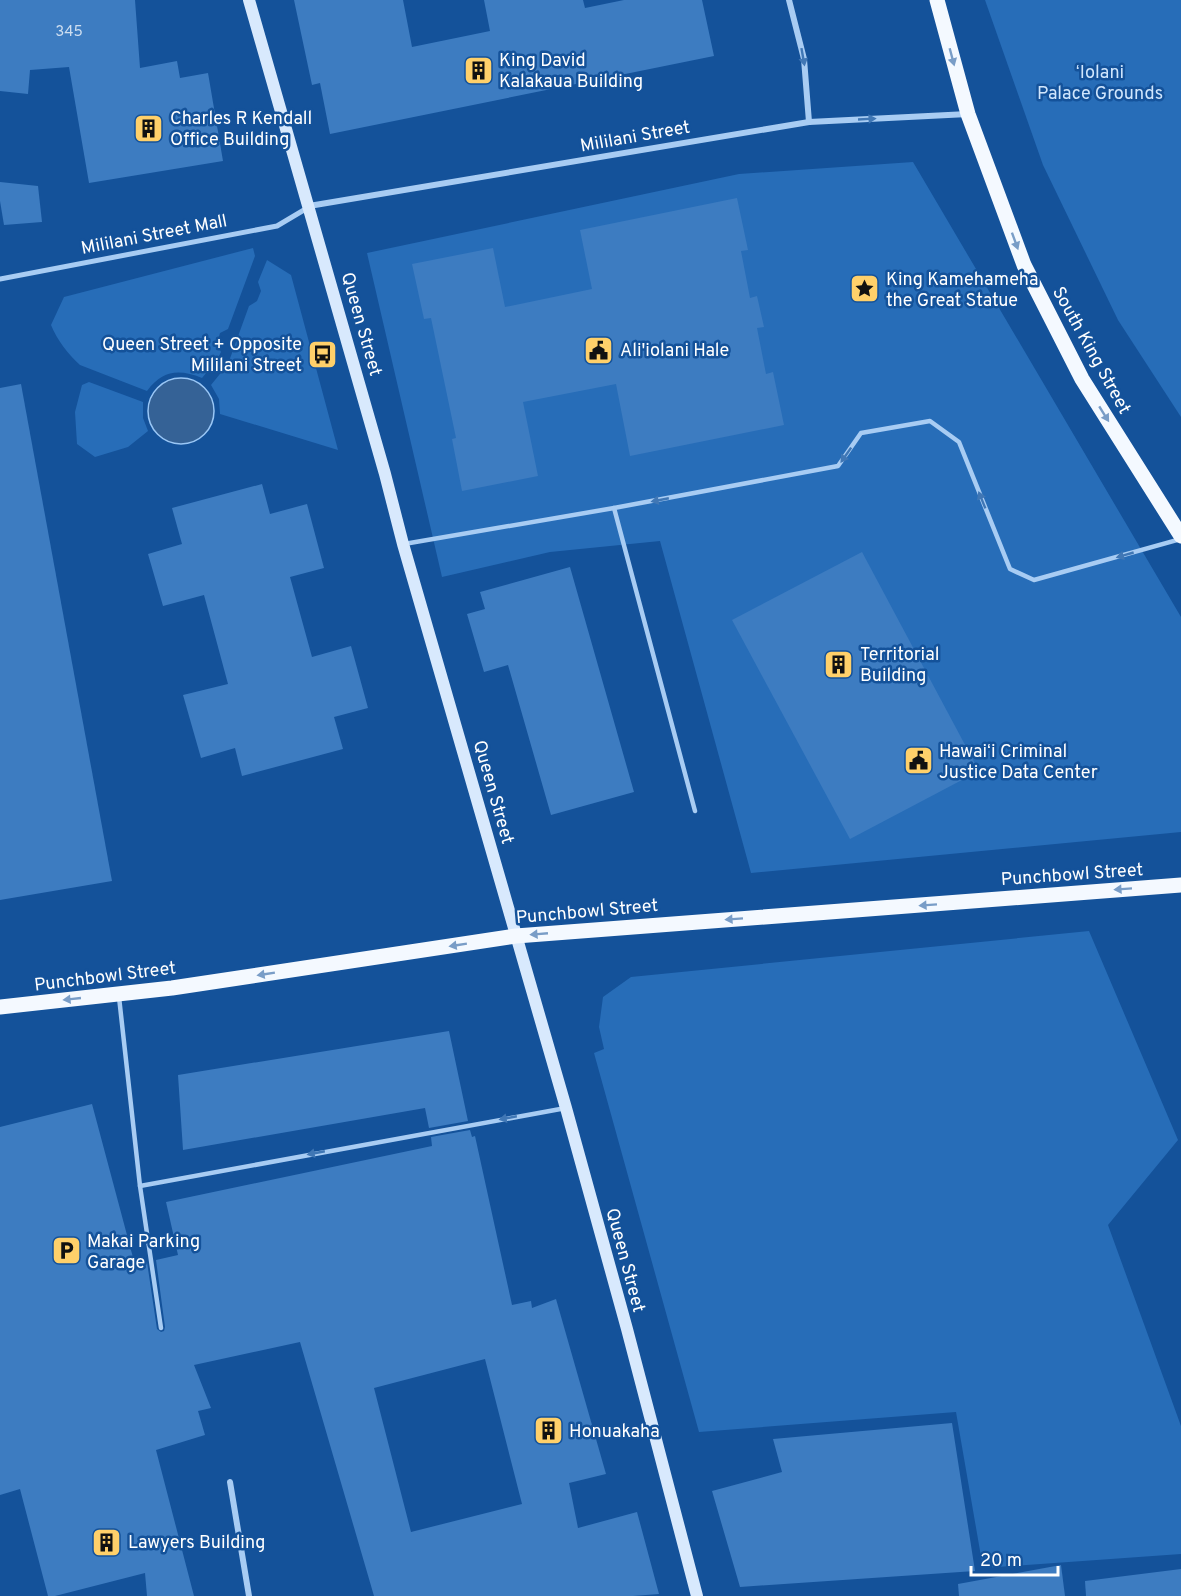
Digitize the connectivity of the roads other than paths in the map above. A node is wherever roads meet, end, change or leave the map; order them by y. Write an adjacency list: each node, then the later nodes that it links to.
1 (249, 0): 6 (main road, Queen Street)
2 (789, 0): 5 (street, one-way to 5)
3 (937, 0): 4 (main road, South King Street, one-way to 4)
4 (968, 114): 5 (street, Mililani Street, one-way to 4); 9 (main road, South King Street, one-way to 9)
5 (809, 123): 6 (street, Mililani Street)
6 (309, 206): 7 (street, Mililani Street Mall); 10 (main road, Queen Street)
7 (0, 279)
8 (614, 508): 9 (lane, one-way to 8); 10 (lane); 11 (lane)
9 (1181, 537)
10 (404, 544): 13 (main road, Queen Street)
11 (695, 811)
12 (1181, 885): 13 (main road, Punchbowl Street, one-way to 13)
13 (516, 936): 14 (main road, Punchbowl Street, one-way to 14); 16 (main road, Queen Street)
14 (118, 994): 15 (main road, Punchbowl Street, one-way to 15); 17 (lane)
15 (0, 1007)
16 (566, 1108): 17 (lane, one-way to 17); 21 (main road, Queen Street)
17 (140, 1186): 18 (lane)
18 (161, 1328)
19 (230, 1482): 20 (street)
20 (249, 1596)
21 (697, 1596)

